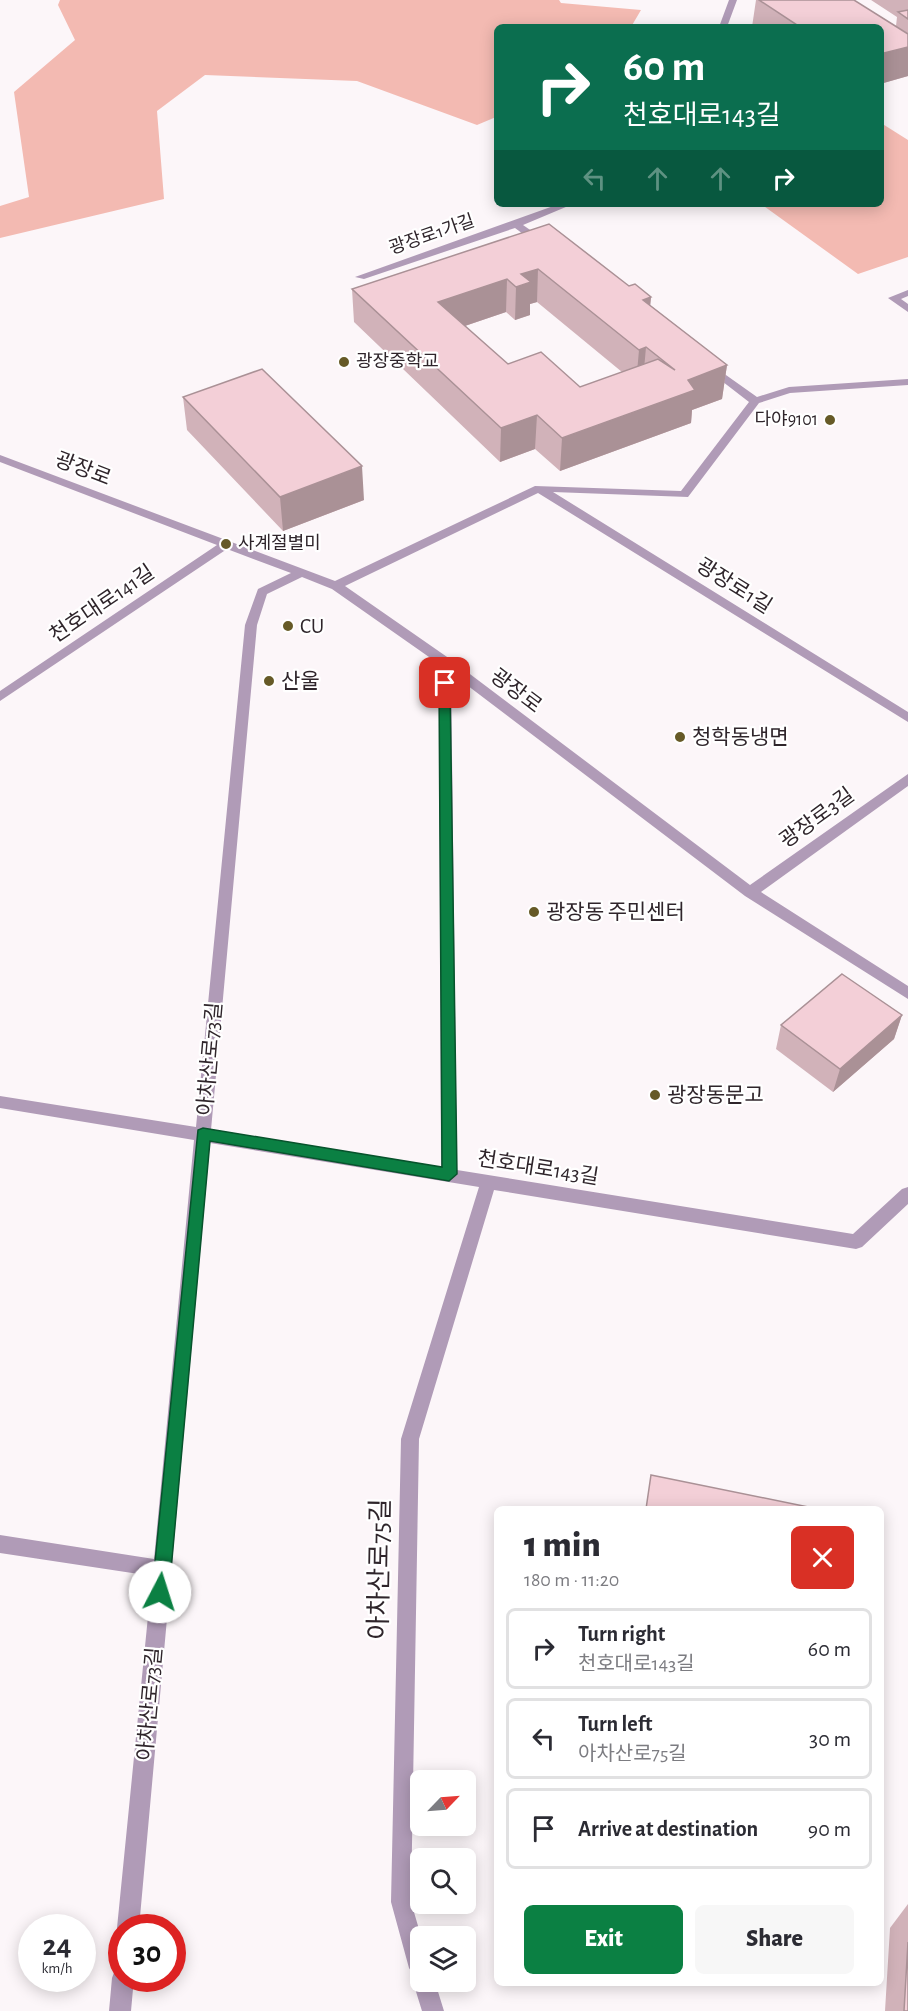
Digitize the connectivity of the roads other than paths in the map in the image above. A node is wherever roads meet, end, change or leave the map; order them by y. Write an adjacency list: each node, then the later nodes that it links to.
1 (733, 0): 2 (street)
2 (724, 24)
3 (560, 207): 4 (street, 광장로1가길)
4 (516, 224): 5 (street); 6 (street, 광장로1가길)
5 (554, 252)
6 (360, 277)
7 (908, 293): 8 (street)
8 (908, 309)
9 (696, 356): 11 (street)
10 (908, 382): 11 (street)
11 (755, 401): 13 (street)
12 (0, 458): 14 (street, 광장로)
13 (539, 488): 16 (street); 19 (street, 광장로1길)
14 (226, 544): 15 (street, 광장로); 18 (street, 천호대로141길)
15 (299, 574): 16 (street, 광장로); 24 (street, 아차산로73길)
16 (336, 586): 17 (street, 광장로)
17 (445, 662): 21 (street, 광장로); 25 (street)
18 (0, 697)
19 (908, 718)
20 (908, 779): 21 (street, 광장로3길)
21 (750, 892): 22 (street, 광장로)
22 (908, 993)
23 (0, 1102): 24 (street, 천호대로143길)
24 (203, 1134): 25 (street, 천호대로143길); 29 (street, 아차산로73길)
25 (449, 1174): 26 (street, 천호대로143길)
26 (489, 1181): 27 (street, 천호대로143길); 31 (street, 아차산로75길)
27 (908, 1194)
28 (0, 1544): 29 (street)
29 (162, 1569): 30 (street, 아차산로73길)
30 (129, 1914)
31 (410, 1933)
32 (122, 1992): 34 (street)
33 (427, 1992): 35 (street)
34 (120, 2011)
35 (433, 2011)

